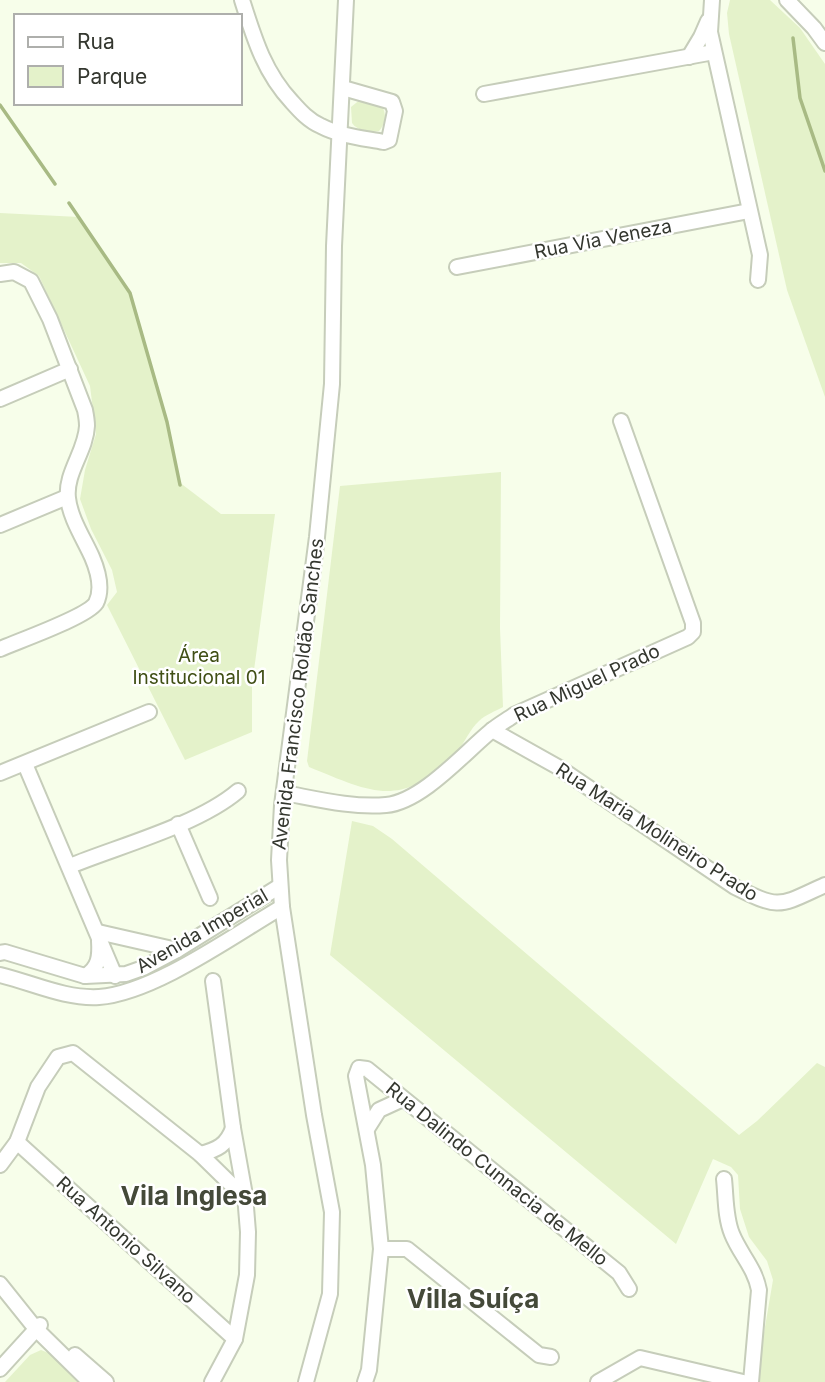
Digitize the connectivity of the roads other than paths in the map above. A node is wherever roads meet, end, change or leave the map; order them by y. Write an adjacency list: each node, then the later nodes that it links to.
1 (242, 0): 11 (street)
2 (346, 0): 9 (street, Avenida Francisco Roldão Sanches)
3 (712, 0): 5 (street)
4 (787, 0): 6 (street)
5 (709, 16): 7 (street); 8 (street)
6 (825, 43)
7 (713, 52): 8 (street); 12 (street)
8 (689, 57): 10 (street)
9 (343, 88): 11 (street, Avenida Francisco Roldão Sanches); 11 (street)
10 (484, 94)
11 (339, 134): 27 (street, Avenida Francisco Roldão Sanches)
12 (749, 211): 13 (street, Rua Via Veneza); 15 (street)
13 (457, 267)
14 (7, 273): 16 (street)
15 (758, 280)
16 (69, 369): 17 (street); 19 (street)
17 (0, 399)
18 (621, 421): 23 (street, Rua Miguel Prado)
19 (67, 497): 20 (street); 21 (street)
20 (0, 525)
21 (0, 649)
22 (149, 712): 24 (street)
23 (492, 730): 27 (street, Rua Miguel Prado); 30 (street, Rua Maria Molineiro Prado)
24 (25, 764): 25 (street); 29 (street)
25 (0, 773)
26 (238, 791): 28 (street)
27 (284, 793): 31 (street, Avenida Francisco Roldão Sanches)
28 (178, 824): 29 (street); 32 (street)
29 (70, 866): 34 (street)
30 (825, 885)
31 (280, 886): 33 (street, Avenida Francisco Roldão Sanches); 35 (street, Avenida Imperial)
32 (210, 898)
33 (282, 907): 40 (street, Avenida Imperial); 61 (street, Avenida Francisco Roldão Sanches)
34 (98, 932): 35 (street); 38 (street); 39 (street)
35 (177, 950): 39 (street, Avenida Imperial)
36 (3, 952): 38 (street, Avenida Imperial); 40 (street)
37 (0, 975): 40 (street, Avenida Imperial)
38 (85, 976): 39 (street, Avenida Imperial)
39 (115, 976)
40 (19, 979)
41 (213, 981): 43 (street)
42 (403, 1099): 44 (street); 44 (street, Rua Dalindo Cunnacia de Mello); 52 (street, Rua Dalindo Cunnacia de Mello)
43 (233, 1128): 46 (street); 49 (street)
44 (367, 1129): 50 (street)
45 (17, 1142): 46 (street); 47 (street); 54 (street, Rua Antonio Silvano)
46 (200, 1154): 49 (street)
47 (0, 1165)
48 (724, 1179): 66 (street)
49 (245, 1198): 54 (street)
50 (381, 1249): 55 (street); 62 (street)
51 (0, 1284): 53 (street)
52 (629, 1289)
53 (35, 1324): 57 (street); 58 (street); 59 (street)
54 (235, 1339): 60 (street)
55 (551, 1357)
56 (633, 1361): 63 (street); 64 (street); 65 (street)
57 (0, 1369)
58 (90, 1382)
59 (106, 1382)
60 (212, 1382)
61 (306, 1382)
62 (366, 1382)
63 (598, 1382)
64 (623, 1382)
65 (743, 1382)
66 (751, 1382)

